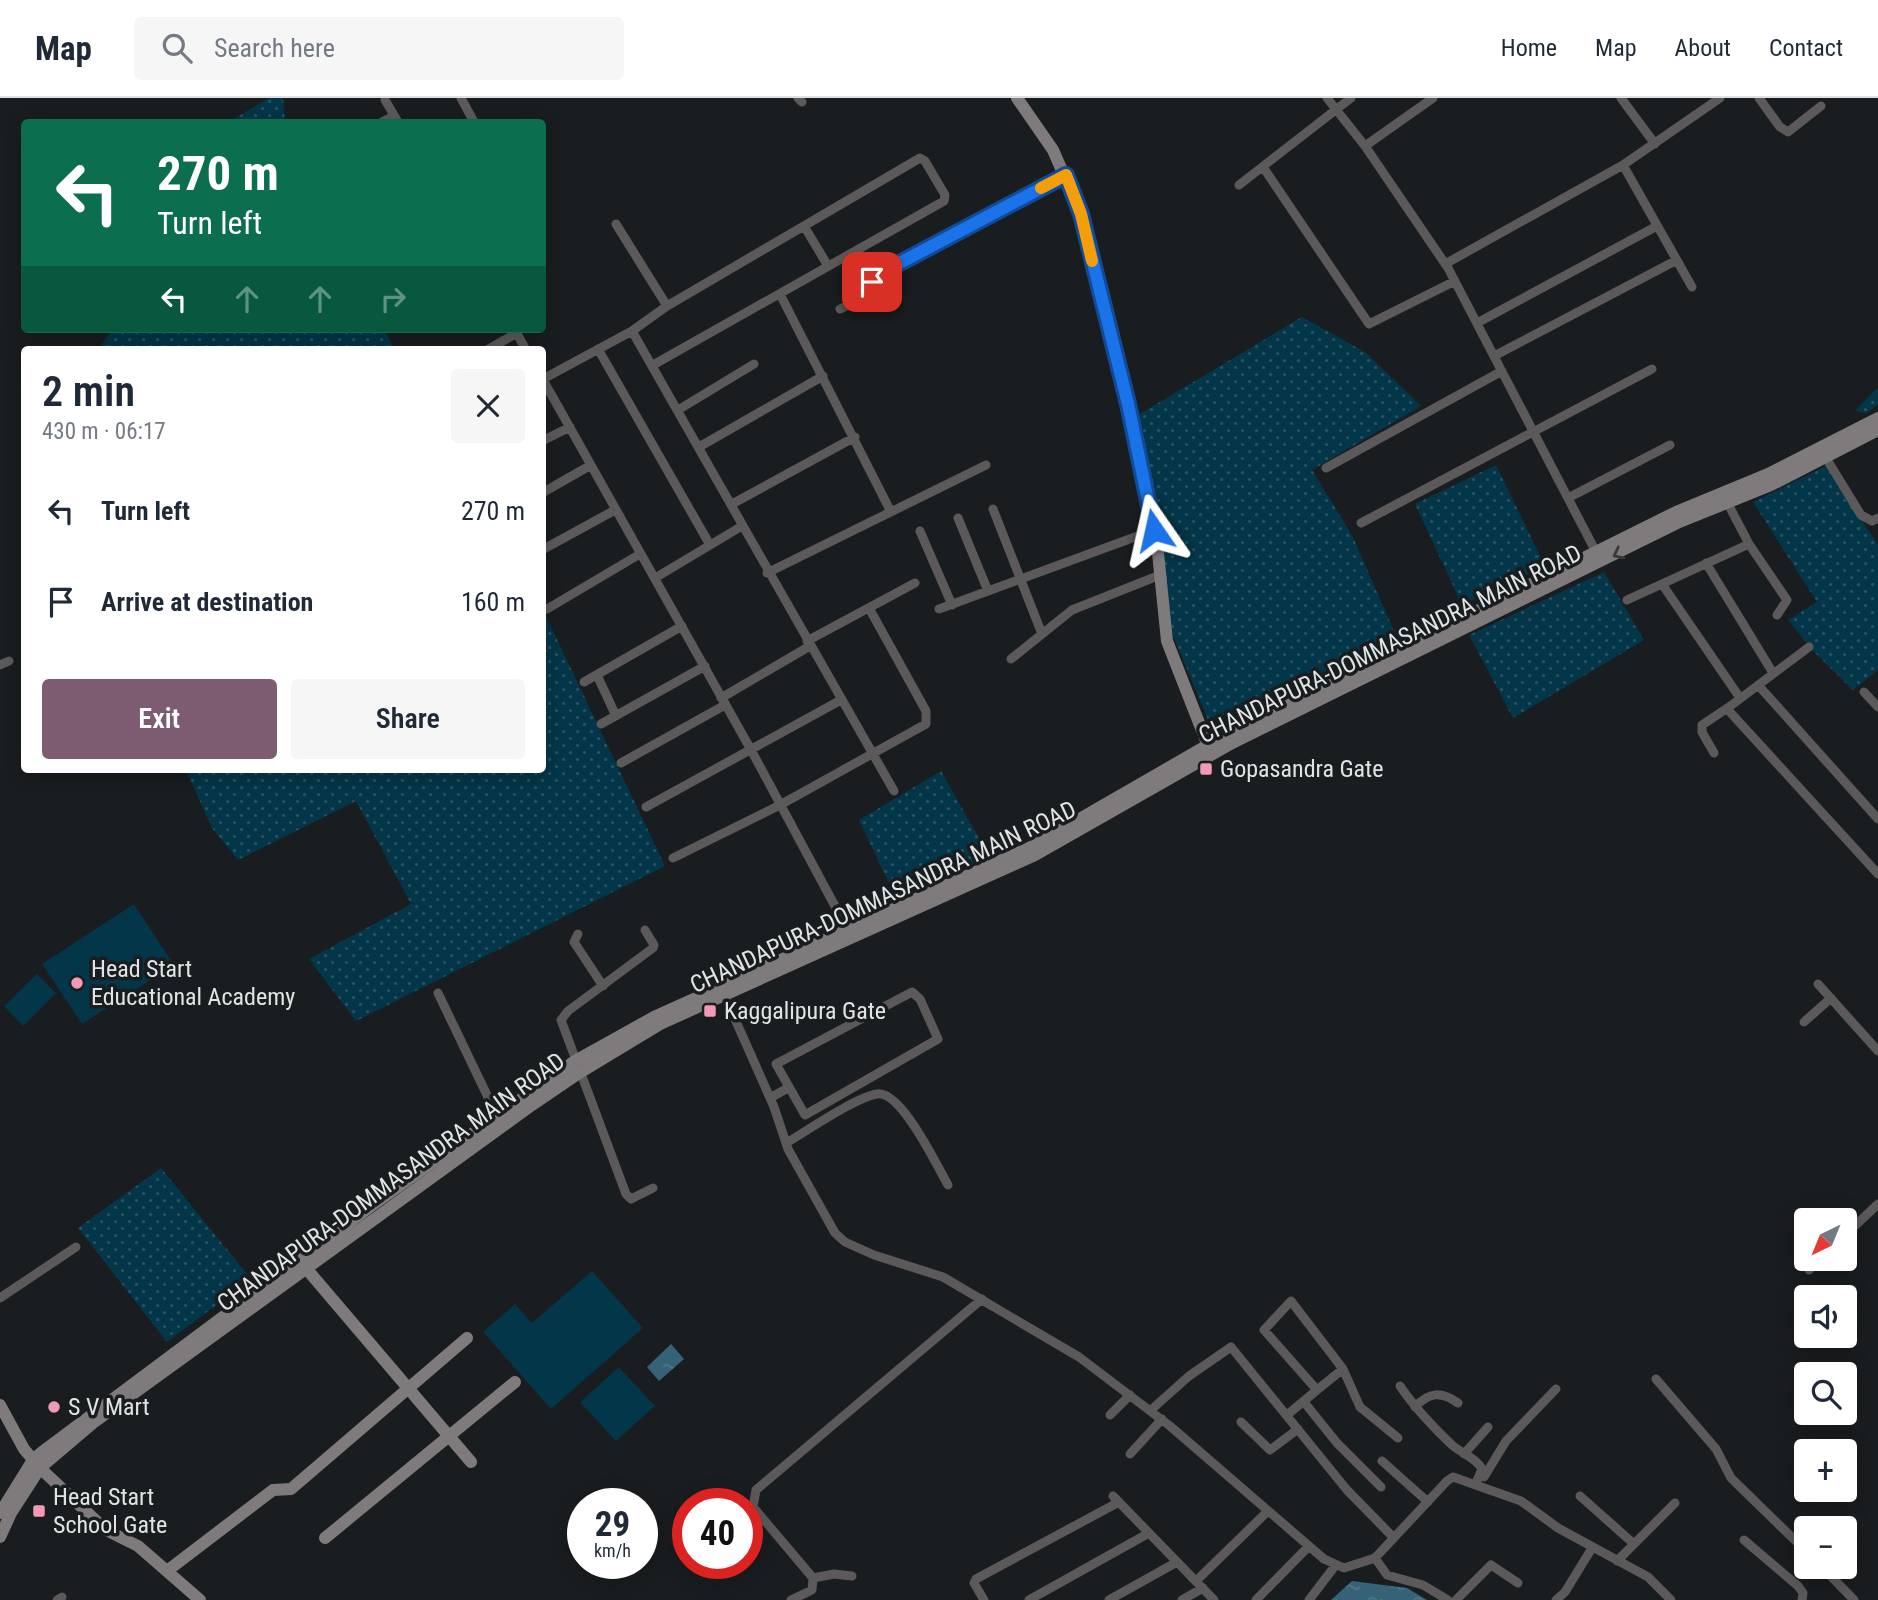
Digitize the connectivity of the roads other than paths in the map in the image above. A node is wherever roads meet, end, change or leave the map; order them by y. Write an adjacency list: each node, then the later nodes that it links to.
1 (461, 98): 14 (street)
2 (1017, 98): 19 (main road)
3 (1327, 98): 12 (street)
4 (1351, 98): 12 (street)
5 (1433, 98): 16 (street)
6 (1622, 98): 15 (street)
7 (1720, 98): 10 (street)
8 (1759, 98): 11 (street)
9 (385, 100): 13 (street)
10 (1707, 102): 15 (street)
11 (1821, 106)
12 (1336, 109): 16 (street); 18 (street)
13 (396, 119)
14 (472, 119)
15 (1655, 144): 17 (street)
16 (1365, 146): 25 (street)
17 (1623, 165): 23 (street); 25 (street)
18 (1263, 167): 20 (street); 27 (street)
19 (1066, 175): 31 (street); 69 (main road)
20 (1239, 185)
21 (616, 224): 30 (street)
22 (804, 226): 26 (street); 26 (street); 30 (street)
23 (1657, 226): 24 (street); 32 (street)
24 (1677, 260): 28 (street); 37 (street)
25 (1445, 264): 27 (street)
26 (828, 266): 29 (street)
27 (1455, 281): 32 (street)
28 (1692, 287)
29 (780, 294): 39 (street); 43 (street)
30 (667, 306): 33 (street)
31 (840, 309)
32 (1477, 323): 37 (street)
33 (632, 331): 36 (street); 39 (street)
34 (513, 333): 35 (street)
35 (494, 346)
36 (597, 349): 42 (street); 72 (street)
37 (1494, 356): 41 (street)
38 (754, 364): 45 (street)
39 (653, 365): 45 (street)
40 (1652, 369): 48 (street)
41 (1502, 371): 48 (street); 57 (street)
42 (546, 376)
43 (823, 376): 50 (street); 53 (street)
44 (546, 390): 47 (street)
45 (678, 410): 53 (street)
46 (1878, 418): 60 (main road, CHANDAPURA-DOMMASANDRA MAIN ROAD)
47 (570, 427): 51 (street); 55 (street)
48 (1533, 430): 59 (street); 67 (street)
49 (1878, 430): 54 (main road, CHANDAPURA-DOMMASANDRA MAIN ROAD)
50 (855, 437): 61 (street); 64 (street)
51 (546, 439)
52 (1670, 445): 59 (street)
53 (698, 447): 61 (street)
54 (1826, 458): 60 (main road, CHANDAPURA-DOMMASANDRA MAIN ROAD); 66 (street)
55 (590, 465): 58 (street); 63 (street)
56 (986, 465): 64 (street)
57 (1326, 468)
58 (546, 491)
59 (1567, 498): 74 (street)
60 (1725, 498): 71 (street); 74 (main road, CHANDAPURA-DOMMASANDRA MAIN ROAD); 109 (main road, CHANDAPURA-DOMMASANDRA MAIN ROAD, one-way to 109)
61 (732, 504): 68 (street)
62 (993, 509): 80 (street)
63 (615, 510): 73 (street); 75 (street)
64 (891, 512): 77 (street)
65 (958, 518): 83 (street)
66 (1878, 518)
67 (1361, 523)
68 (742, 526): 72 (street); 77 (street)
69 (1154, 530): 78 (main road); 80 (street)
70 (920, 531): 85 (street)
71 (1749, 544): 76 (street); 89 (street)
72 (710, 545): 79 (street)
73 (546, 548)
74 (1595, 552): 109 (main road, CHANDAPURA-DOMMASANDRA MAIN ROAD)
75 (640, 554): 79 (street); 87 (street)
76 (1706, 564): 82 (street); 96 (street)
77 (767, 573): 92 (street)
78 (1160, 575): 91 (street); 109 (main road)
79 (655, 578): 90 (street)
80 (1021, 579): 83 (street); 91 (street)
81 (915, 583): 86 (street)
82 (1662, 584): 84 (street); 101 (street)
83 (988, 592): 85 (street)
84 (1627, 600)
85 (952, 605): 88 (street)
86 (869, 608): 92 (street); 111 (street)
87 (547, 609)
88 (939, 609)
89 (1777, 615)
90 (682, 626): 95 (street); 97 (street)
91 (1042, 634): 94 (street)
92 (809, 643): 102 (street); 103 (street)
93 (1808, 647): 96 (street)
94 (1011, 659)
95 (705, 666): 103 (street); 106 (street)
96 (1773, 673): 99 (street)
97 (597, 675): 98 (street); 106 (street)
98 (584, 682)
99 (1758, 685): 101 (street); 116 (street)
100 (1864, 692): 105 (street)
101 (1740, 698): 104 (street)
102 (841, 700): 108 (street); 111 (street)
103 (723, 701): 108 (street); 112 (street)
104 (1729, 706): 110 (street); 118 (street)
105 (1878, 707)
106 (616, 716): 107 (street)
107 (601, 724)
108 (751, 748): 114 (street); 115 (street)
109 (1210, 750): 121 (main road, CHANDAPURA-DOMMASANDRA MAIN ROAD)
110 (1714, 753)
111 (873, 755): 113 (street); 114 (street)
112 (621, 763)
113 (894, 791)
114 (780, 805): 117 (street); 121 (street)
115 (646, 807)
116 (1878, 819)
117 (673, 858)
118 (1878, 874)
119 (645, 930): 123 (street)
120 (578, 934): 123 (street)
121 (850, 935): 124 (main road, CHANDAPURA-DOMMASANDRA MAIN ROAD)
122 (1818, 984): 126 (street)
123 (603, 986): 129 (street)
124 (723, 992): 129 (main road, CHANDAPURA-DOMMASANDRA MAIN ROAD); 131 (street)
125 (438, 993): 132 (street)
126 (1831, 999): 127 (street); 128 (street)
127 (1804, 1022)
128 (1878, 1051)
129 (577, 1067): 132 (main road, CHANDAPURA-DOMMASANDRA MAIN ROAD); 135 (street); 139 (main road, CHANDAPURA-DOMMASANDRA MAIN ROAD)
130 (788, 1088): 130 (street); 131 (street)
131 (770, 1098): 133 (street)
132 (497, 1116): 168 (main road, CHANDAPURA-DOMMASANDRA MAIN ROAD)
133 (786, 1143): 134 (street); 141 (street)
134 (948, 1185)
135 (653, 1188)
136 (1878, 1204): 137 (street)
137 (1857, 1224)
138 (76, 1247): 140 (street)
139 (305, 1267): 147 (main road); 168 (main road, CHANDAPURA-DOMMASANDRA MAIN ROAD)
140 (0, 1298)
141 (982, 1299): 150 (street); 191 (street)
142 (467, 1338): 147 (main road)
143 (1343, 1369): 149 (street); 149 (street); 163 (street)
144 (1656, 1379): 180 (street)
145 (515, 1382): 162 (main road)
146 (1400, 1386): 154 (street)
147 (408, 1388): 162 (main road); 189 (main road)
148 (1556, 1389): 169 (street)
149 (1317, 1390): 151 (street)
150 (1130, 1395): 155 (street); 156 (street)
151 (1304, 1402): 157 (street); 170 (street)
152 (1458, 1403): 154 (street)
153 (0, 1405): 168 (main road)
154 (1415, 1407): 165 (street)
155 (1151, 1410): 157 (street); 158 (street)
156 (1110, 1415)
157 (1287, 1415): 161 (street)
158 (1162, 1419): 164 (street); 174 (street)
159 (1241, 1422): 161 (street)
160 (1488, 1427): 165 (street)
161 (1298, 1429): 179 (street)
162 (449, 1436): 167 (main road); 178 (main road)
163 (1398, 1438)
164 (1130, 1454)
165 (1464, 1454): 169 (street)
166 (1382, 1461): 172 (street)
167 (471, 1462)
168 (36, 1464): 175 (main road, CHANDAPURA-DOMMASANDRA MAIN ROAD); 177 (main road, CHANDAPURA-DOMMASANDRA MAIN ROAD); 189 (main road)
169 (1478, 1484): 172 (street); 184 (street)
170 (1381, 1487)
171 (1580, 1496): 182 (street)
172 (1428, 1502): 179 (street)
173 (1675, 1503): 182 (street)
174 (1268, 1511): 183 (street); 194 (street)
175 (0, 1513)
176 (1149, 1533): 187 (street); 197 (street); 198 (street)
177 (0, 1537)
178 (325, 1538)
179 (1394, 1538): 185 (street)
180 (1794, 1539)
181 (1744, 1540): 208 (street)
182 (1634, 1544): 186 (street)
183 (1309, 1546): 188 (street); 202 (street)
184 (1592, 1548): 186 (street); 206 (street)
185 (1375, 1558): 188 (street); 204 (street)
186 (1617, 1561): 207 (street)
187 (1177, 1562): 194 (street); 199 (street)
188 (1335, 1566): 203 (street)
189 (167, 1572): 195 (main road)
190 (852, 1577): 191 (street)
191 (813, 1578): 196 (street)
192 (1834, 1579): 209 (street)
193 (1518, 1583): 205 (street)
194 (1199, 1585): 200 (street); 201 (street)
195 (200, 1600)
196 (791, 1600)
197 (984, 1600)
198 (1030, 1600)
199 (1109, 1600)
200 (1182, 1600)
201 (1214, 1600)
202 (1256, 1600)
203 (1308, 1600)
204 (1448, 1600)
205 (1456, 1600)
206 (1556, 1600)
207 (1671, 1600)
208 (1802, 1600)
209 (1854, 1600)

